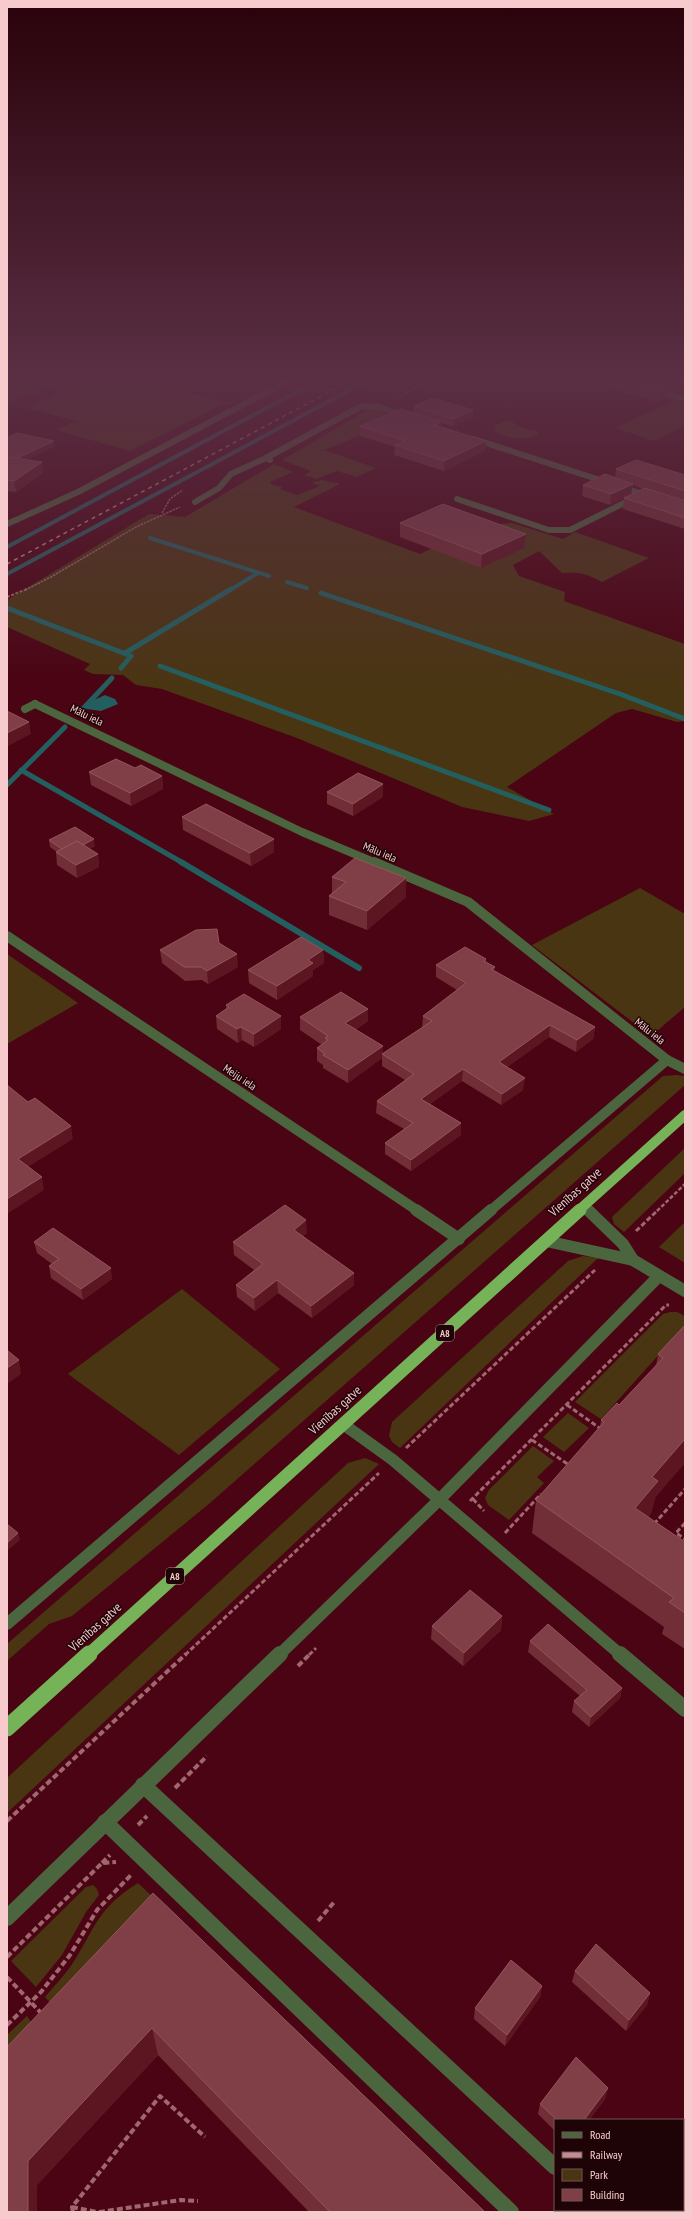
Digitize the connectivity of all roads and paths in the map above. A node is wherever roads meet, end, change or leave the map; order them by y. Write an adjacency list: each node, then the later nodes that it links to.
1 (103, 479): 8 (street)
2 (227, 479): 7 (street)
3 (595, 479): 4 (street)
4 (642, 494): 5 (street); 6 (street)
5 (656, 498)
6 (457, 499)
7 (195, 502): 9 (path)
8 (7, 524)
9 (7, 597)
10 (24, 709): 12 (street, Mālu iela)
11 (7, 936): 17 (street, Meiju iela)
12 (667, 1060): 13 (street, Mālu iela); 17 (street)
13 (685, 1069)
14 (685, 1115): 16 (highway, Vienības gatve / A8)
15 (685, 1184): 19 (path)
16 (584, 1206): 18 (highway, Vienības gatve / A8); 19 (street)
17 (459, 1239): 43 (street)
18 (546, 1241): 20 (street); 26 (highway, Vienības gatve / A8)
19 (623, 1244): 21 (street)
20 (610, 1256): 21 (street); 31 (path)
21 (633, 1260): 22 (street)
22 (659, 1276): 23 (street); 37 (street)
23 (685, 1291)
24 (672, 1305): 25 (path)
25 (567, 1405): 28 (path); 30 (path)
26 (343, 1424): 31 (street); 47 (highway, Vienības gatve / A8)
27 (607, 1424): 28 (path)
28 (602, 1430): 29 (path)
29 (597, 1435)
30 (532, 1440): 33 (path); 38 (path)
31 (393, 1460): 37 (street); 51 (path)
32 (573, 1460): 33 (path)
33 (569, 1465): 34 (path)
34 (563, 1471)
35 (547, 1488): 41 (path)
36 (685, 1488): 40 (path)
37 (439, 1500): 38 (street); 49 (street)
38 (454, 1513): 46 (street)
39 (685, 1523): 42 (path)
40 (650, 1528)
41 (505, 1533)
42 (685, 1539)
43 (7, 1624)
44 (322, 1642): 45 (path)
45 (295, 1669)
46 (685, 1710)
47 (7, 1728)
48 (213, 1750): 50 (path)
49 (142, 1785): 50 (street); 52 (street)
50 (160, 1802): 64 (street)
51 (7, 1821)
52 (104, 1822): 56 (street); 69 (street)
53 (124, 1862): 58 (path)
54 (134, 1871): 60 (path)
55 (335, 1901): 57 (path)
56 (7, 1918)
57 (316, 1925)
58 (7, 1957)
59 (7, 1977): 60 (path)
60 (30, 2002): 61 (path); 62 (path)
61 (46, 2019)
62 (7, 2025)
63 (205, 2137): 66 (path)
64 (554, 2166)
65 (198, 2201): 68 (path)
66 (72, 2207): 67 (path); 68 (path)
67 (74, 2212)
68 (98, 2212)
69 (511, 2212)

